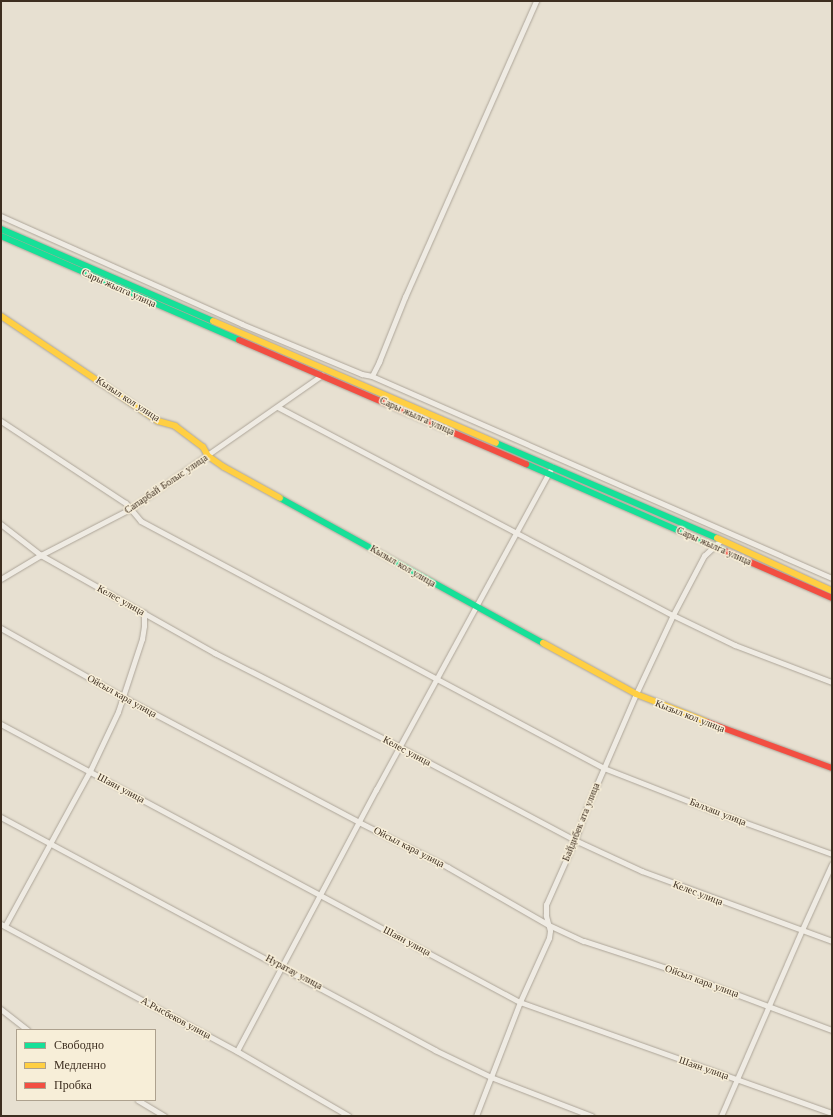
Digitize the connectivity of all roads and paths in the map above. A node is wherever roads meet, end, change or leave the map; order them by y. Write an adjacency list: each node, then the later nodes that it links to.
1 (536, 1): 7 (street)
2 (1, 216): 7 (street)
3 (1, 229): 11 (main road, Сары жылга улица)
4 (1, 236): 6 (main road, Сары жылга улица)
5 (1, 316): 10 (main road, Кызыл кол улица)
6 (322, 375): 8 (street, Сапарбай Болыс улица); 12 (main road, Сары жылга улица)
7 (372, 376): 19 (street)
8 (278, 407): 10 (street, Сапарбай Болыс улица); 15 (street)
9 (1, 421): 13 (street, Балхаш улица)
10 (208, 456): 13 (street, Сапарбай Болыс улица); 23 (main road, Кызыл кол улица)
11 (552, 467): 12 (street); 16 (main road, Сары жылга улица)
12 (548, 474): 15 (street); 17 (main road, Сары жылга улица)
13 (130, 509): 18 (street, Сапарбай Болыс улица); 27 (street, Балхаш улица)
14 (1, 524): 18 (street, Келес улица)
15 (516, 532): 23 (street); 25 (street)
16 (721, 540): 17 (street, Байдибек ата улица); 21 (main road, Сары жылга улица)
17 (716, 547): 22 (main road, Сары жылга улица); 25 (street, Байдибек ата улица)
18 (41, 555): 20 (street, Сапарбай Болыс улица); 24 (street, Келес улица)
19 (832, 578)
20 (1, 579)
21 (832, 591)
22 (832, 598)
23 (476, 607): 27 (street); 29 (main road, Кызыл кол улица)
24 (144, 613): 30 (street); 32 (street, Келес улица)
25 (673, 615): 28 (street); 29 (street, Байдибек ата улица)
26 (1, 628): 30 (street, Ойсыл кара улица)
27 (437, 679): 32 (street); 33 (street, Балхаш улица)
28 (832, 682)
29 (636, 694): 33 (street, Байдибек ата улица); 34 (main road, Кызыл кол улица)
30 (123, 697): 35 (street); 37 (street, Ойсыл кара улица)
31 (1, 724): 35 (street, Шаян улица)
32 (400, 747): 37 (street); 38 (street, Келес улица)
33 (604, 768): 38 (street, Байдибек ата улица); 40 (street, Балхаш улица)
34 (832, 768)
35 (90, 771): 39 (street); 42 (street, Шаян улица)
36 (1, 817): 39 (street, Нуратау улица)
37 (359, 822): 42 (street); 44 (street, Ойсыл кара улица)
38 (575, 840): 44 (street, Байдибек ата улица); 45 (street, Келес улица)
39 (51, 843): 43 (street); 47 (street, Нуратау улица)
40 (832, 854)
41 (832, 864): 45 (street)
42 (320, 894): 47 (street); 48 (street, Шаян улица)
43 (3, 925): 53 (street, А.Рысбеков улица)
44 (549, 925): 48 (street, Байдибек ата улица); 49 (street, Ойсыл кара улица)
45 (802, 930): 46 (street, Келес улица); 49 (street)
46 (832, 941)
47 (282, 966): 53 (street); 54 (street, Нуратау улица)
48 (520, 1002): 54 (street, Байдибек ата улица); 55 (street, Шаян улица)
49 (770, 1006): 52 (street, Ойсыл кара улица); 55 (street)
50 (1, 1009): 51 (street)
51 (27, 1029)
52 (832, 1030)
53 (237, 1051): 59 (street, А.Рысбеков улица)
54 (491, 1077): 60 (street, Байдибек ата улица); 61 (street, Нуратау улица)
55 (737, 1080): 57 (street, Шаян улица); 62 (street)
56 (140, 1101): 58 (street)
57 (832, 1113)
58 (165, 1116)
59 (349, 1116)
60 (476, 1116)
61 (592, 1116)
62 (722, 1116)

